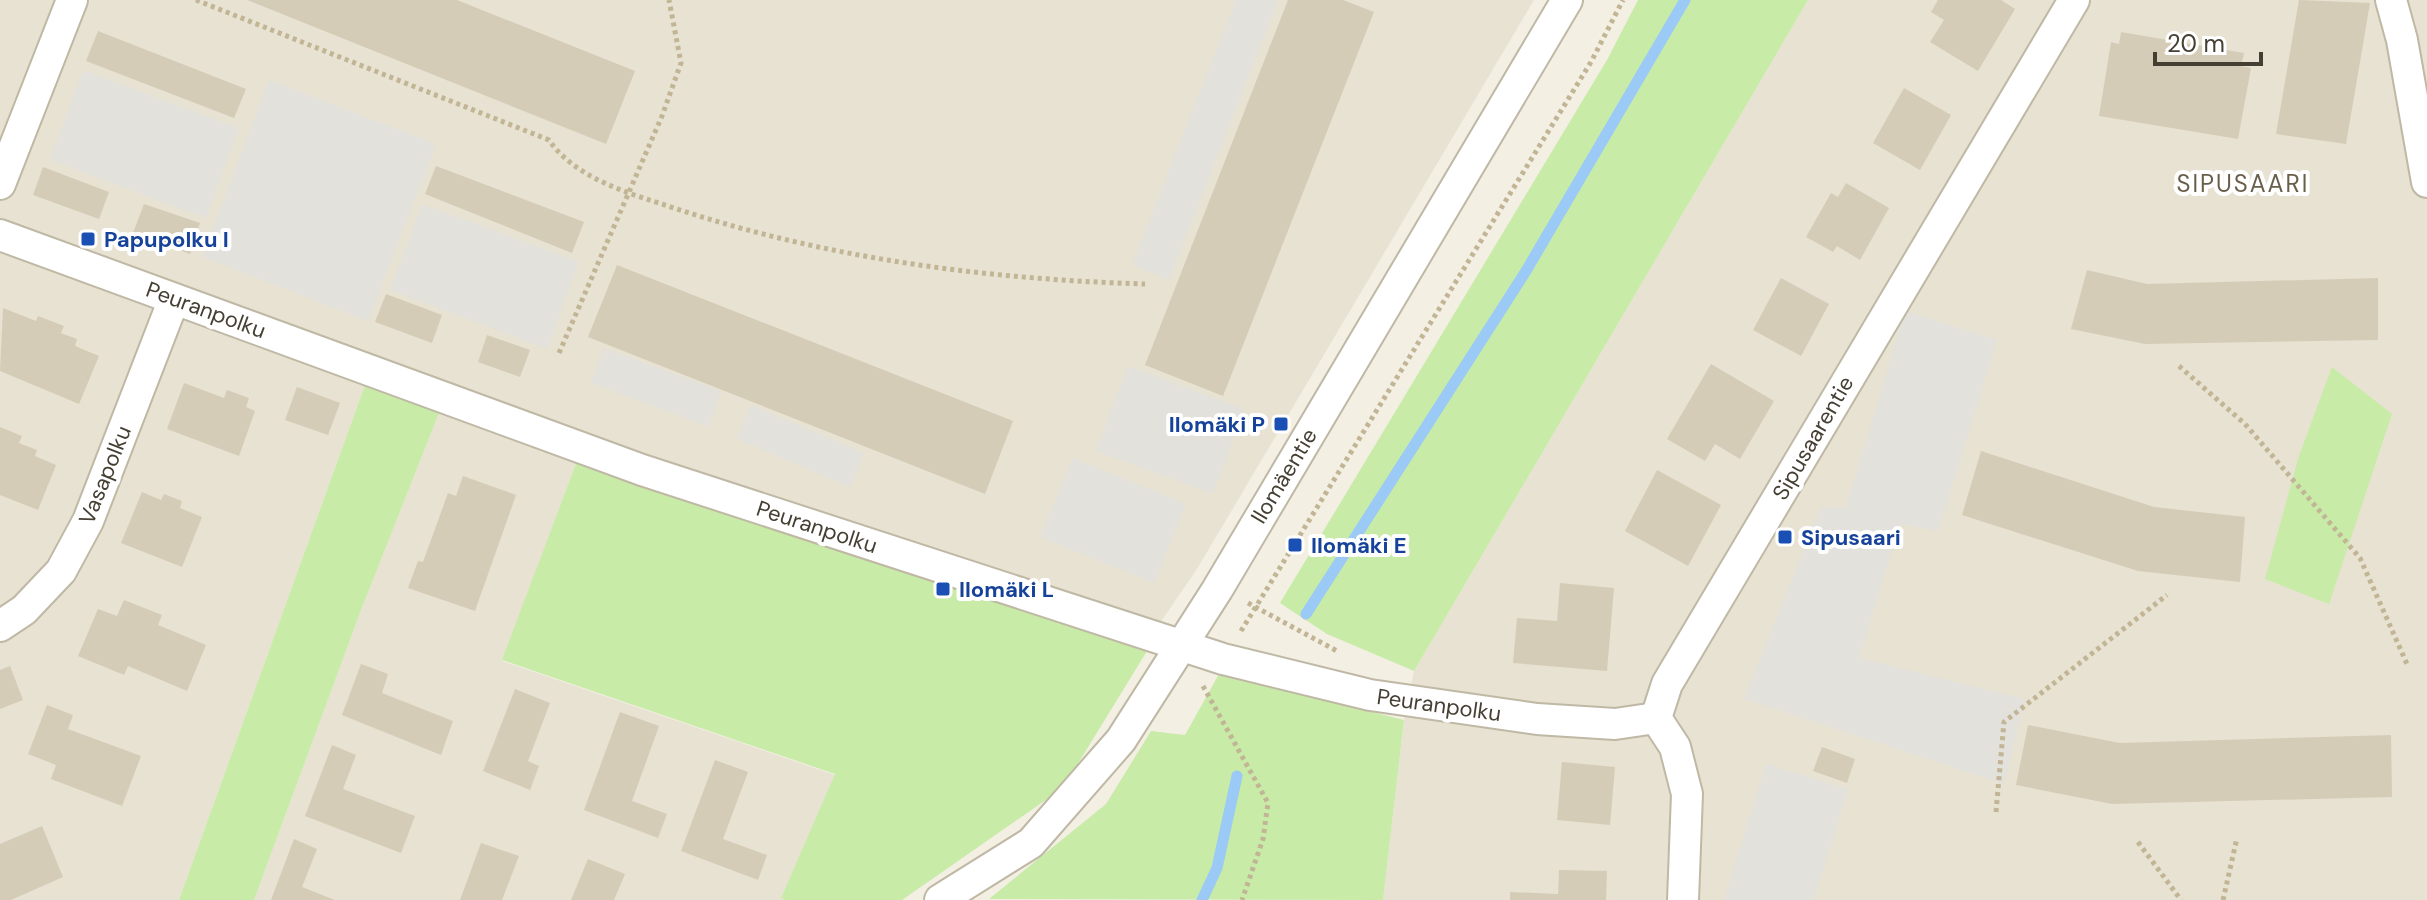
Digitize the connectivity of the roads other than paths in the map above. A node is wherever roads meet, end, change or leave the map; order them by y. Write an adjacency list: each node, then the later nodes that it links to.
1 (72, 0): 6 (street)
2 (1567, 0): 10 (street, Ilomäentie)
3 (2074, 0): 11 (street, Sipusaarentie)
4 (2391, 0): 5 (street)
5 (2427, 182)
6 (0, 184)
7 (0, 235): 8 (street, Peuranpolku)
8 (174, 299): 9 (street, Vasapolku); 10 (street, Peuranpolku)
9 (0, 626)
10 (1181, 647): 11 (street, Peuranpolku); 12 (street, Ilomäentie)
11 (1656, 718): 13 (street)
12 (940, 900)
13 (1683, 900)

